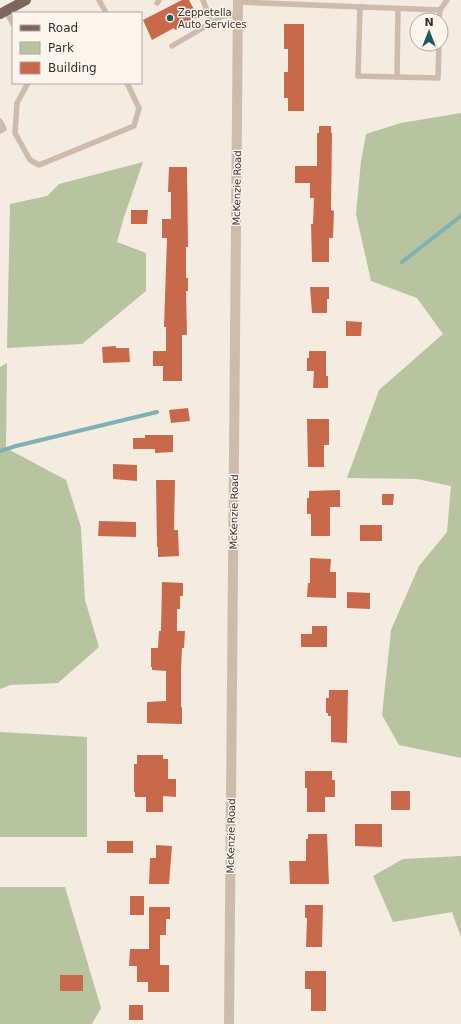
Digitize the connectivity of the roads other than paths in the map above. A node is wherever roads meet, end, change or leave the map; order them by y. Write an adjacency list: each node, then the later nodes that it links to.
1 (26, 0): 9 (main road)
2 (99, 0): 10 (lane)
3 (203, 0): 12 (lane)
4 (447, 0): 8 (lane)
5 (238, 1): 6 (lane); 11 (street, McKenzie Road)
6 (360, 7): 7 (lane); 16 (lane)
7 (398, 9): 8 (lane); 16 (lane)
8 (440, 10)
9 (3, 12): 13 (lane)
10 (105, 12)
11 (238, 15): 12 (lane); 21 (street, McKenzie Road)
12 (211, 22): 14 (lane)
13 (12, 23)
14 (172, 46)
15 (439, 52): 16 (lane)
16 (397, 77)
17 (27, 84): 18 (lane)
18 (127, 84)
19 (0, 121): 20 (lane)
20 (2, 130)
21 (229, 1024)

